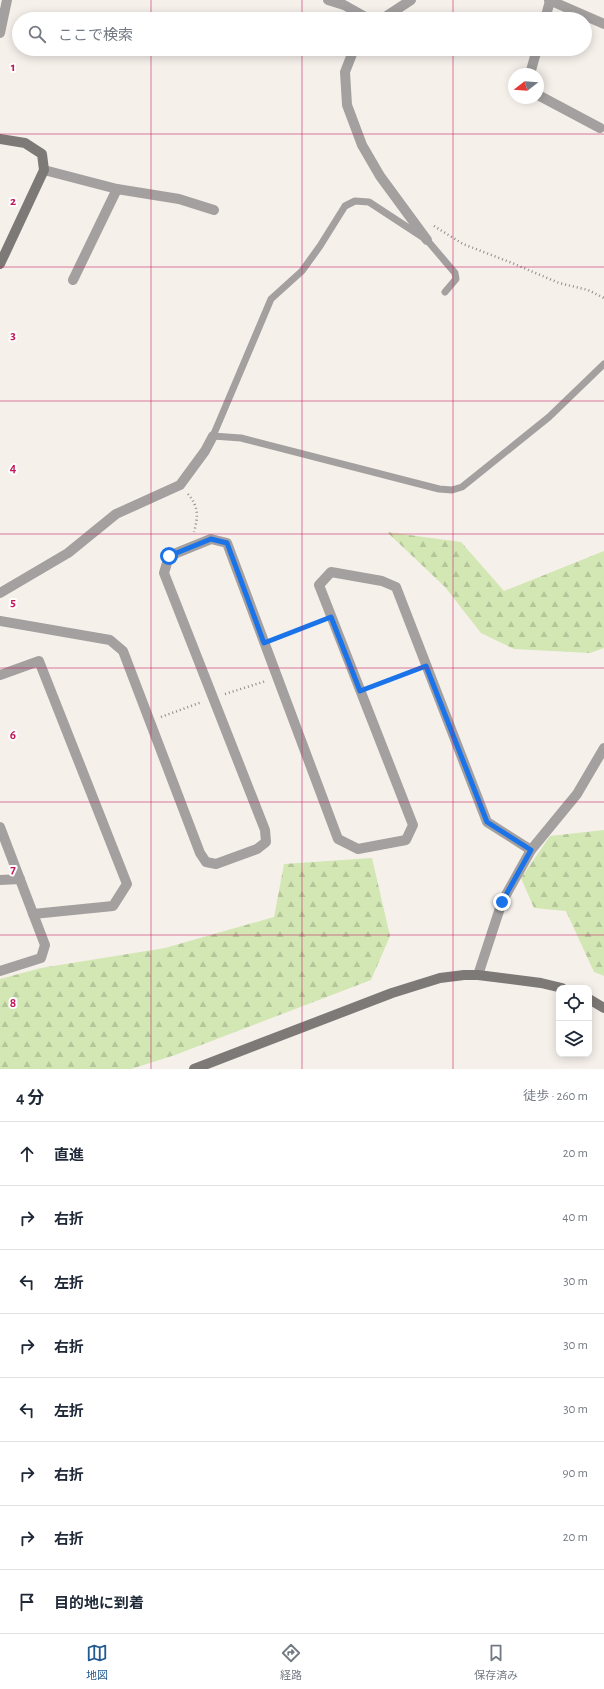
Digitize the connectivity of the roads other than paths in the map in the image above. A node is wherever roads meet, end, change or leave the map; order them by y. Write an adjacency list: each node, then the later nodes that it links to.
1 (7, 0): 12 (street)
2 (328, 0): 5 (street)
3 (411, 0): 7 (street)
4 (550, 0): 8 (street); 9 (street)
5 (345, 3): 6 (street)
6 (358, 12)
7 (393, 12)
8 (547, 12)
9 (577, 12)
10 (592, 19): 11 (street)
11 (604, 24)
12 (0, 33)
13 (351, 56): 22 (street)
14 (535, 56): 15 (street)
15 (532, 68)
16 (544, 98): 17 (street)
17 (600, 128)
18 (0, 139): 19 (street)
19 (44, 170): 20 (street); 23 (street)
20 (117, 189): 21 (street); 24 (street)
21 (214, 210)
22 (427, 240): 25 (lane); 27 (lane)
23 (0, 264)
24 (73, 280)
25 (445, 292)
26 (604, 364): 27 (lane)
27 (213, 436): 28 (street)
28 (0, 593)
29 (0, 621): 33 (street)
30 (0, 675): 36 (street)
31 (604, 748): 33 (street)
32 (0, 827): 34 (street)
33 (531, 850): 38 (street)
34 (20, 879): 35 (street); 36 (street)
35 (0, 880)
36 (33, 914): 37 (street)
37 (0, 971)
38 (478, 975): 39 (street); 42 (street)
39 (556, 987)
40 (592, 1001): 41 (street)
41 (604, 1008)
42 (194, 1069)

